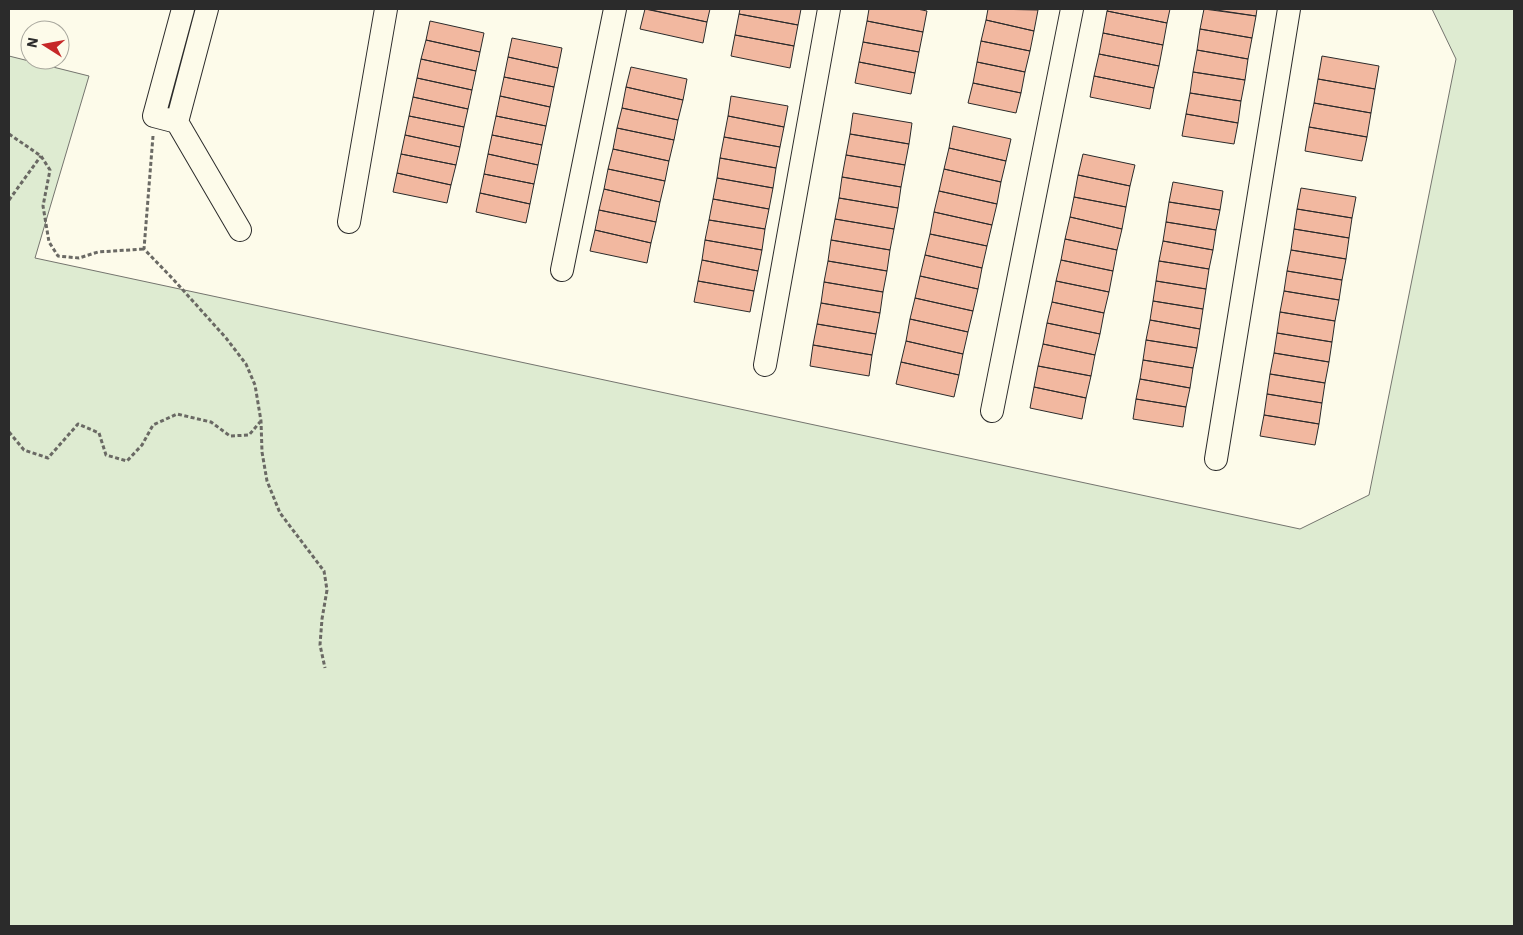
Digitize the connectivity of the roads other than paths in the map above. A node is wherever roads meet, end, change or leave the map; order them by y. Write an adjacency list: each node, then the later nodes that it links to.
1 (183, 9): 8 (street)
2 (207, 9): 8 (street)
3 (386, 9): 9 (street)
4 (615, 9): 11 (street)
5 (829, 9): 12 (street)
6 (1072, 9): 13 (street)
7 (1289, 9): 14 (street)
8 (177, 122): 10 (street)
9 (350, 222)
10 (240, 230)
11 (562, 270)
12 (765, 365)
13 (992, 411)
14 (1216, 459)

